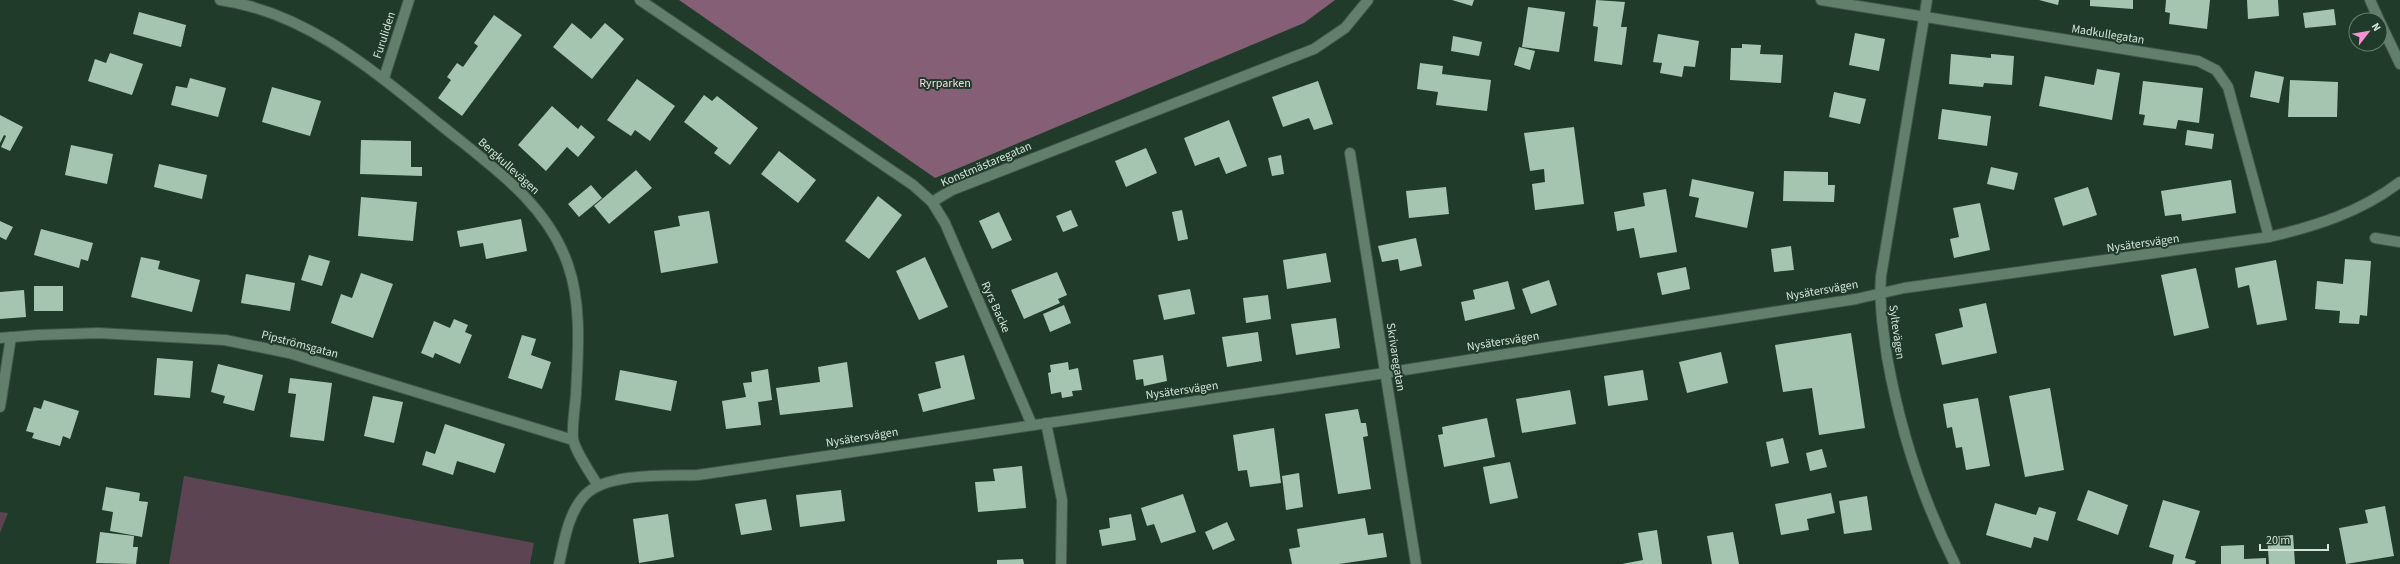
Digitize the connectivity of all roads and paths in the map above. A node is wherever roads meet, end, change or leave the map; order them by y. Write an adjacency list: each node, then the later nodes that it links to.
1 (220, 0): 12 (street, Bergkullevägen)
2 (409, 0): 12 (street, Furuliden)
3 (640, 0): 15 (street, Konstmästaregatan)
4 (1368, 0): 15 (street, Konstmästaregatan)
5 (1821, 0): 9 (street, Madkullegatan)
6 (1927, 0): 9 (street, Syltevägen)
7 (2370, 0): 8 (street)
8 (2376, 12)
9 (1924, 18): 16 (street, Madkullegatan); 19 (street, Syltevägen)
10 (2388, 38): 11 (street)
11 (2400, 64)
12 (384, 78): 26 (street, Bergkullevägen)
13 (1350, 153): 22 (street, Skrivaregatan)
14 (2400, 182): 16 (street, Nysätersvägen)
15 (932, 202): 25 (street, Ryrs Backe)
16 (2269, 237): 19 (street, Nysätersvägen)
17 (2375, 238): 18 (street)
18 (2400, 242)
19 (1880, 292): 22 (street, Nysätersvägen); 31 (street, Syltevägen)
20 (11, 337): 21 (street, Pipströmsgatan); 23 (street); 26 (street, Pipströmsgatan)
21 (0, 338)
22 (1385, 373): 24 (street, Nysätersvägen); 30 (street, Skrivaregatan)
23 (0, 408)
24 (1046, 423): 25 (street, Nysätersvägen); 29 (street)
25 (1032, 425): 27 (street, Nysätersvägen)
26 (573, 440): 27 (street)
27 (598, 486): 28 (street)
28 (559, 564)
29 (1061, 564)
30 (1416, 564)
31 (1955, 564)

